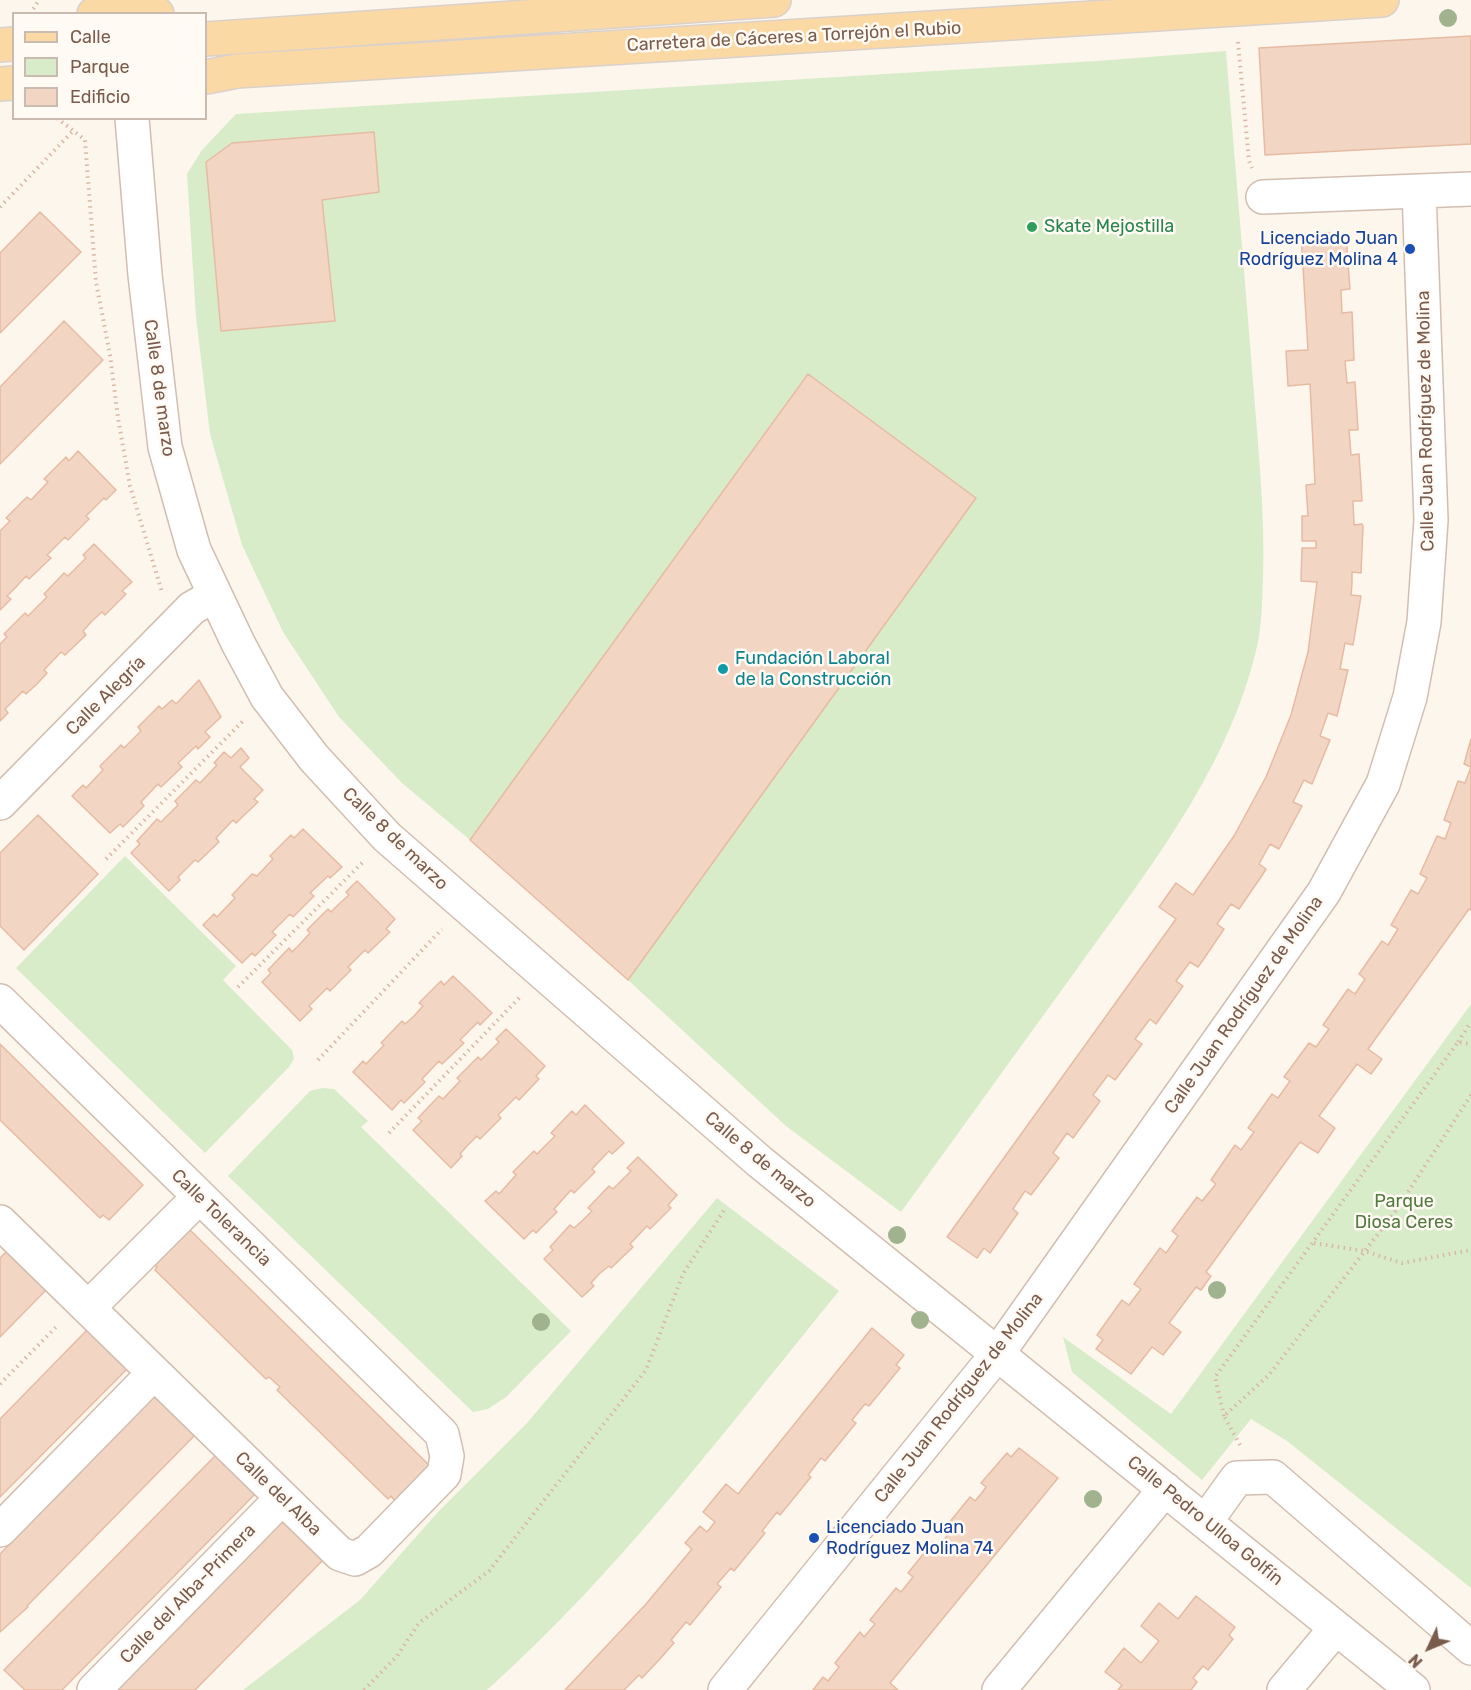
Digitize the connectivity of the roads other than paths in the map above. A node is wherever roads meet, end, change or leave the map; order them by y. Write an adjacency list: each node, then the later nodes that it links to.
1 (774, 0): 5 (main road, Carretera de Cáceres a Torrejón el Rubio)
2 (1382, 0): 6 (main road, Carretera de Cáceres a Torrejón el Rubio)
3 (152, 8): 4 (main road)
4 (97, 12)
5 (207, 39)
6 (207, 77)
7 (132, 120): 11 (street, Calle 8 de marzo)
8 (1471, 189): 9 (street)
9 (1419, 191): 10 (street); 17 (street, Calle Juan Rodríguez de Molina)
10 (1263, 197)
11 (216, 595): 12 (street, Calle Alegría); 17 (street, Calle 8 de marzo)
12 (0, 803)
13 (0, 1001): 14 (street, Calle Tolerancia)
14 (199, 1197): 16 (street); 19 (street, Calle Tolerancia)
15 (2, 1227): 16 (street, Calle del Alba)
16 (85, 1304): 18 (street, Calle del Alba)
17 (998, 1353): 20 (street, Calle Pedro Ulloa Golfín); 27 (street, Calle Juan Rodríguez de Molina)
18 (154, 1373): 21 (street, Calle del Alba); 23 (street)
19 (442, 1434): 21 (street, Calle del Alba)
20 (1165, 1489): 22 (street, Calle Pedro Ulloa Golfín); 28 (street)
21 (282, 1498): 26 (street, Calle del Alba-Primera)
22 (1206, 1521): 24 (street, Calle Pedro Ulloa Golfín); 25 (street)
23 (0, 1530)
24 (1336, 1628): 29 (street); 30 (street, Calle Pedro Ulloa Golfín)
25 (1471, 1648)
26 (94, 1690)
27 (725, 1690)
28 (999, 1690)
29 (1284, 1690)
30 (1413, 1690)

